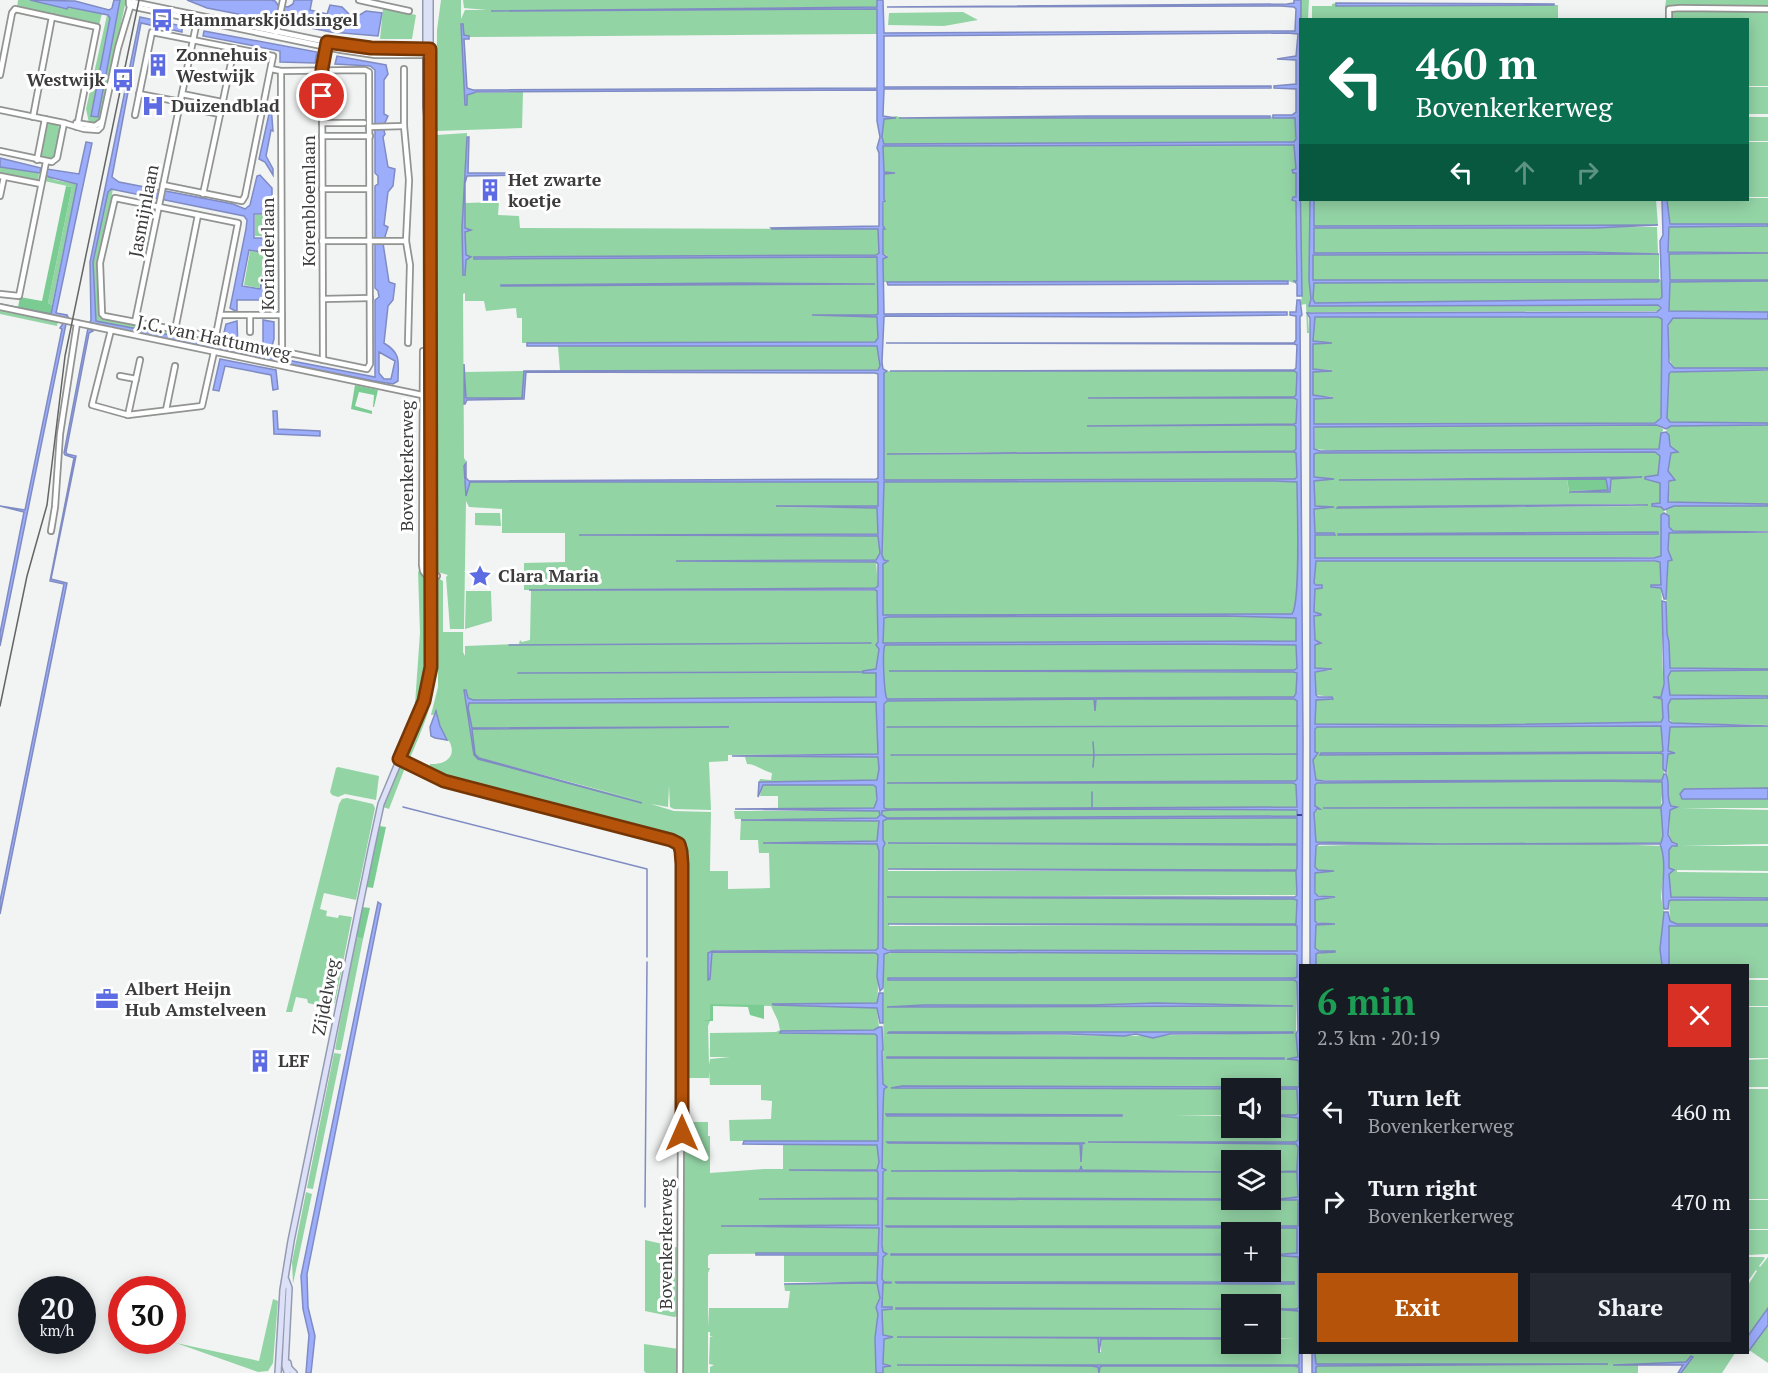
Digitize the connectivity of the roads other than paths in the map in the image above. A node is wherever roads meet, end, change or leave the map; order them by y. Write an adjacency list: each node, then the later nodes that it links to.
1 (359, 0): 6 (street)
2 (428, 0): 16 (main road, Bovenkerkerweg)
3 (131, 2): 11 (street); 34 (street)
4 (283, 2): 12 (street)
5 (398, 2): 6 (street)
6 (398, 9): 8 (street)
7 (1768, 9): 10 (street)
8 (409, 11)
9 (52, 17): 21 (street); 29 (street); 34 (street)
10 (1669, 18)
11 (197, 19): 12 (street); 13 (street, Jasmijnlaan)
12 (276, 34): 14 (street)
13 (192, 40): 15 (street); 22 (street, Jasmijnlaan); 23 (street)
14 (327, 45): 16 (street); 18 (street, Korenbloemlaan)
15 (234, 49): 17 (street); 24 (street)
16 (428, 52): 78 (main road, Bovenkerkerweg)
17 (271, 69): 20 (street, Korianderlaan); 47 (street)
18 (322, 69): 20 (street, Korianderlaan); 32 (street, Korenbloemlaan); 35 (street, Korianderlaan)
19 (404, 69): 36 (street)
20 (281, 71): 60 (street, Korianderlaan)
21 (0, 75)
22 (182, 93): 24 (street); 25 (street, Jasmijnlaan)
23 (139, 94): 25 (street); 28 (street)
24 (222, 102): 27 (street)
25 (180, 104): 27 (street); 44 (street, Jasmijnlaan)
26 (0, 110): 29 (street)
27 (220, 114): 47 (street)
28 (135, 115)
29 (33, 117): 30 (street)
30 (45, 119): 31 (street); 40 (street)
31 (64, 123): 34 (street); 41 (street)
32 (322, 123): 33 (street); 37 (street, Korenbloemlaan)
33 (364, 123)
34 (78, 125)
35 (372, 126): 36 (street); 38 (street, Korianderlaan)
36 (404, 126): 53 (street)
37 (322, 136): 38 (street); 45 (street, Korenbloemlaan)
38 (370, 136): 46 (street, Korianderlaan)
39 (0, 151): 40 (street)
40 (37, 160): 41 (street)
41 (46, 162): 43 (street)
42 (2, 177): 43 (street); 48 (street)
43 (41, 184): 54 (street)
44 (162, 187): 47 (street); 49 (street, Jasmijnlaan)
45 (322, 189): 46 (street); 51 (street, Korenbloemlaan)
46 (369, 189): 52 (street, Korianderlaan)
47 (203, 194)
48 (0, 196)
49 (159, 204): 50 (street); 61 (street, Jasmijnlaan); 61 (street)
50 (198, 215): 58 (street); 64 (street)
51 (322, 241): 52 (street); 56 (street, Korenbloemlaan)
52 (372, 241): 53 (street); 55 (street, Korianderlaan)
53 (406, 241): 66 (street)
54 (0, 294)
55 (370, 298): 56 (street); 70 (street, Korianderlaan)
56 (322, 299): 70 (street, Korenbloemlaan)
57 (0, 307): 62 (street, J.C. van Hattumweg)
58 (220, 315): 59 (street); 64 (street)
59 (250, 315): 60 (street); 65 (street)
60 (282, 315): 70 (street, Korianderlaan)
61 (135, 322): 64 (street)
62 (77, 323): 63 (street, J.C. van Hattumweg); 77 (street)
63 (111, 330): 68 (street, J.C. van Hattumweg); 76 (street)
64 (175, 330)
65 (250, 332)
66 (408, 343)
67 (423, 351): 74 (street, Bovenkerkerweg)
68 (214, 352): 74 (street, J.C. van Hattumweg); 75 (street)
69 (140, 360): 73 (street)
70 (323, 360)
71 (175, 366): 75 (street)
72 (120, 376): 73 (street)
73 (136, 379): 76 (street)
74 (422, 395): 78 (street, Bovenkerkerweg)
75 (166, 410): 76 (street)
76 (128, 415)
77 (51, 531)
78 (434, 576): 79 (main road, Bovenkerkerweg)
79 (399, 759): 80 (main road, Zijdelweg); 83 (street, Bovenkerkerweg)
80 (286, 1278): 81 (main road, Zijdelweg); 82 (main road, Zijdelweg)
81 (276, 1372): 82 (main road)
82 (290, 1372)
83 (680, 1373)

